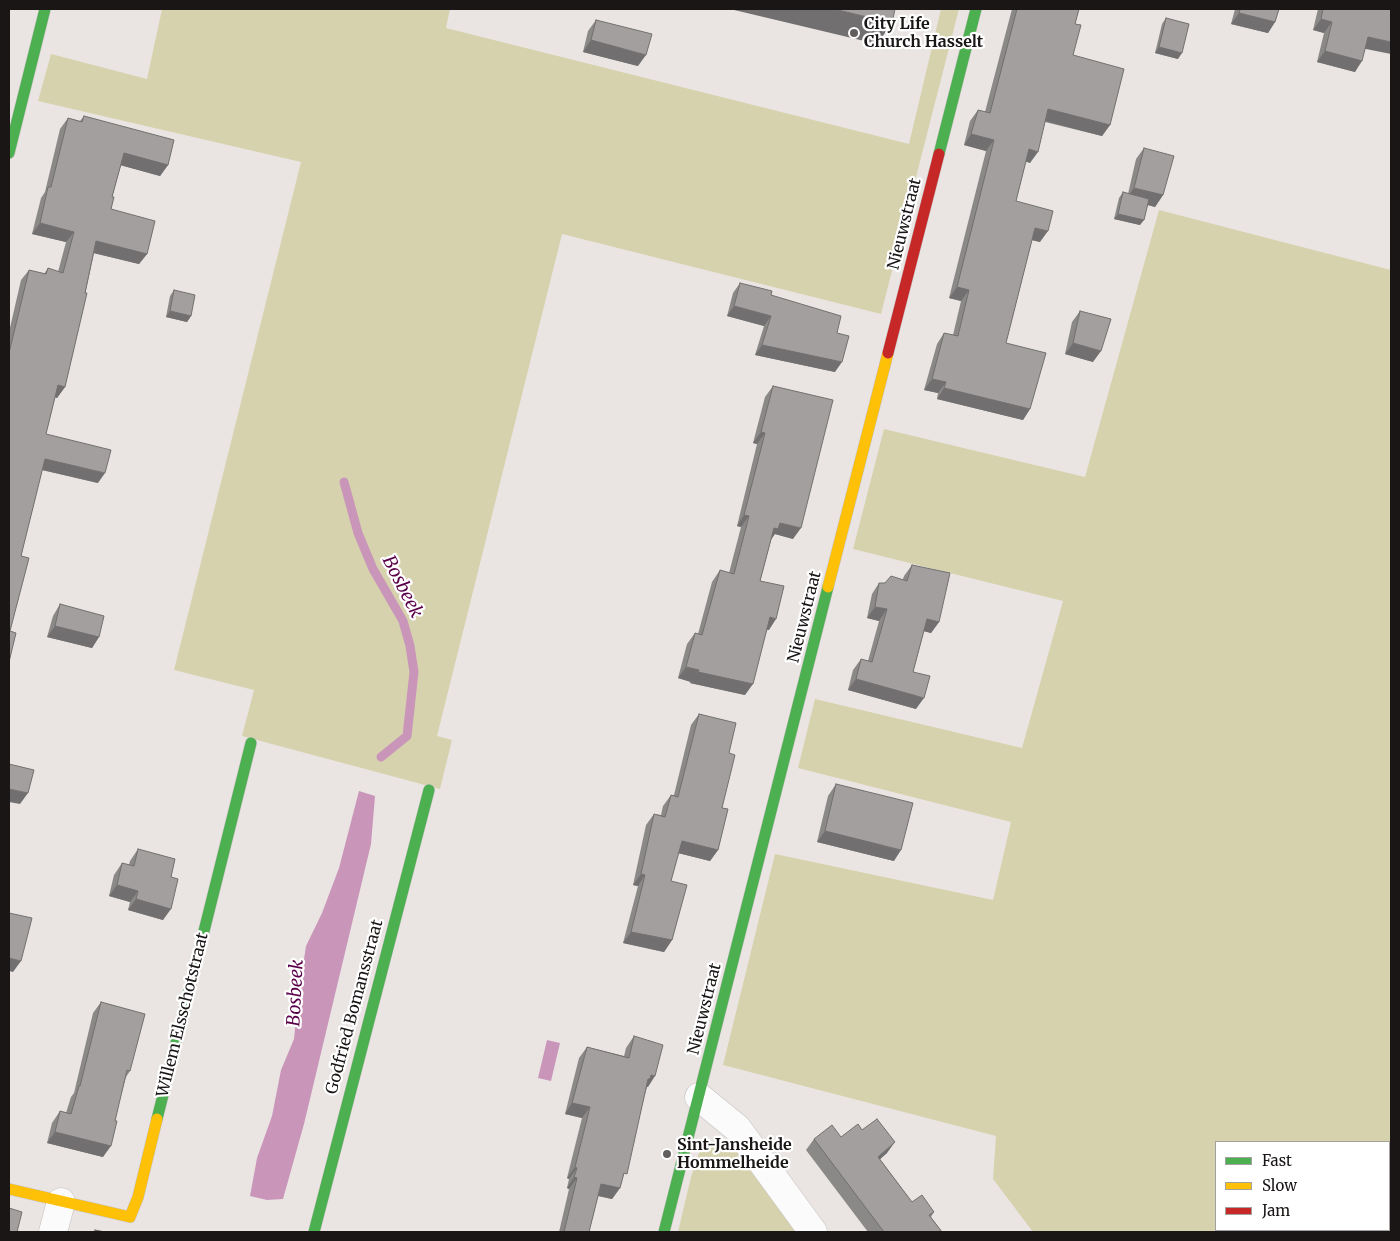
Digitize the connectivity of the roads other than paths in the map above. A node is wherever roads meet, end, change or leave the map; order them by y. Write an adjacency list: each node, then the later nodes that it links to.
1 (45, 9): 3 (street)
2 (976, 9): 6 (street, Nieuwstraat)
3 (9, 153)
4 (252, 743): 8 (street, Willem Elsschotstraat)
5 (428, 790): 10 (street, Godfried Bomansstraat)
6 (699, 1097): 11 (street, Nieuwstraat); 12 (street)
7 (9, 1189): 8 (street, Willem Elsschotstraat)
8 (61, 1202): 9 (street)
9 (53, 1232)
10 (314, 1232)
11 (664, 1232)
12 (813, 1232)

